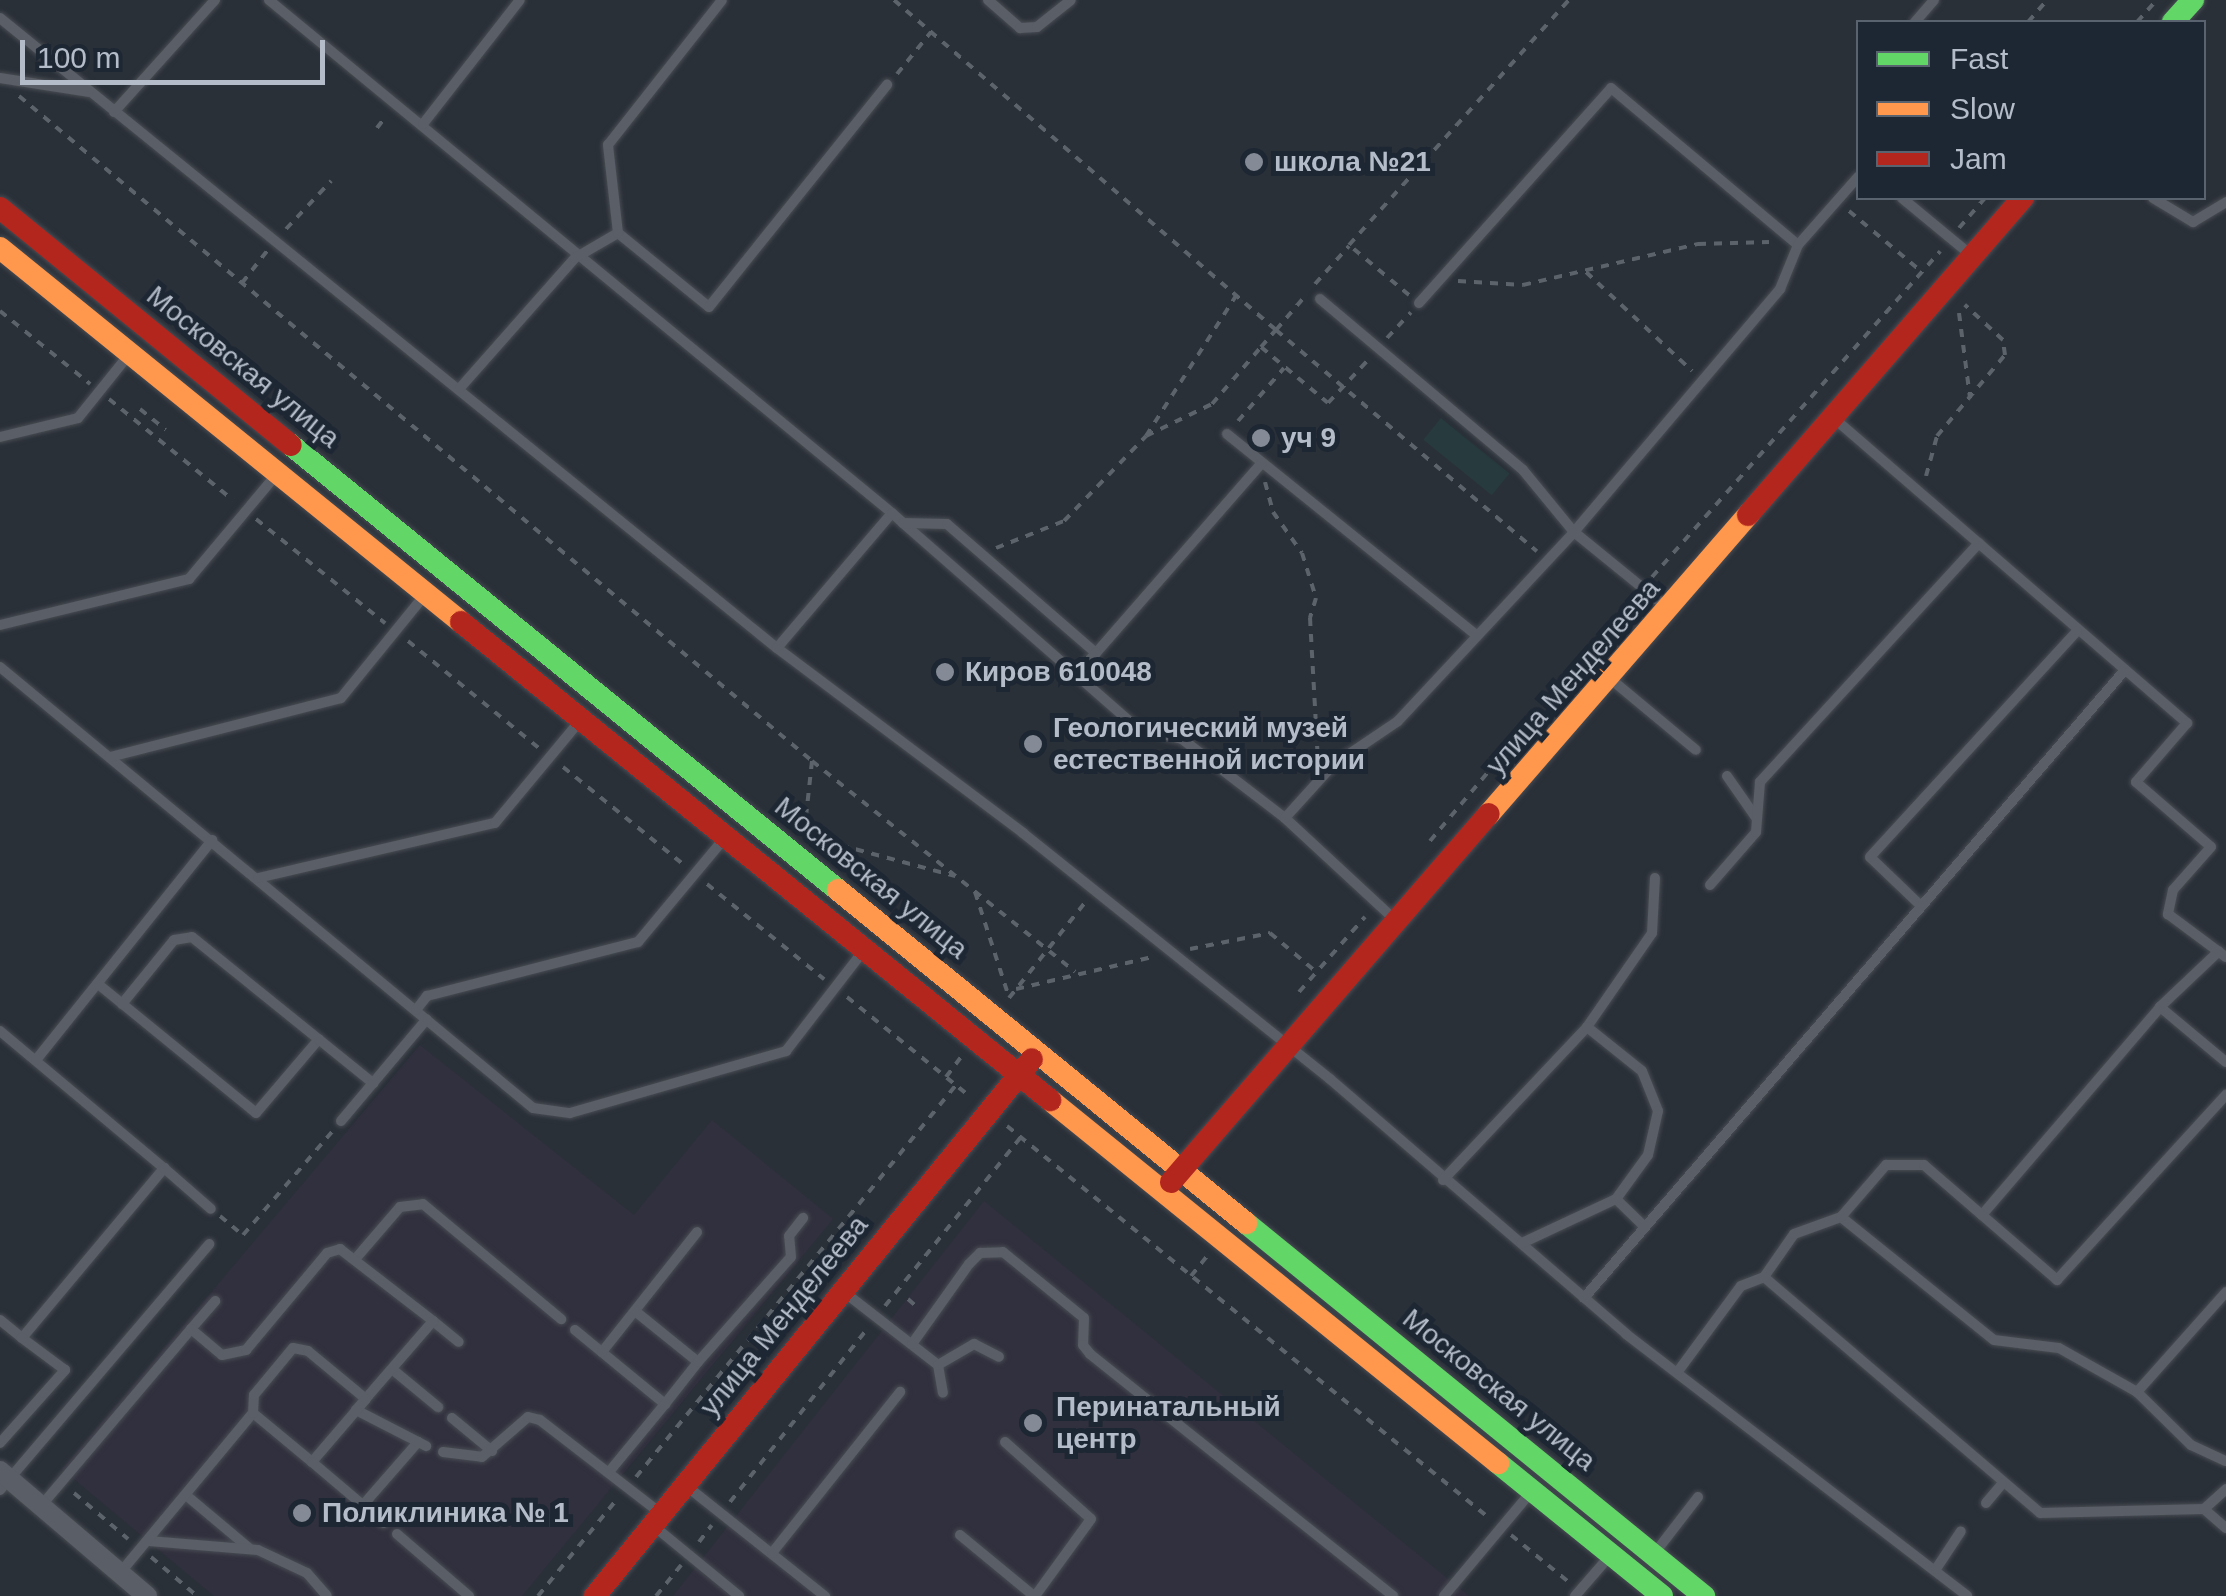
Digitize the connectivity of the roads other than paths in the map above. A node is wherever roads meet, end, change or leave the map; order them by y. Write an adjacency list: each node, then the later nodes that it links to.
1 (215, 0): 15 (lane)
2 (269, 0): 16 (lane)
3 (520, 0): 16 (lane)
4 (722, 0): 23 (lane)
5 (988, 0): 6 (lane)
6 (1071, 0)
7 (1934, 0): 10 (lane)
8 (2193, 0): 11 (main road)
9 (0, 18): 14 (lane)
10 (1917, 20)
11 (2176, 20)
12 (0, 78): 14 (lane)
13 (888, 85): 23 (lane)
14 (90, 93): 15 (lane)
15 (114, 112): 31 (lane)
16 (422, 124): 26 (lane)
17 (1856, 180): 24 (lane)
18 (1904, 200): 25 (lane)
19 (2021, 200): 25 (main road, улица Менделеева)
20 (2157, 200): 21 (lane)
21 (2226, 202)
22 (0, 208): 76 (main road, Московская улица)
23 (618, 233): 26 (lane)
24 (1798, 245): 29 (lane); 39 (lane)
25 (1972, 256): 32 (main road, улица Менделеева)
26 (575, 258): 31 (lane); 37 (lane)
27 (4, 259): 30 (main road, Московская улица)
28 (1320, 298): 39 (lane)
29 (1418, 303)
30 (129, 354): 34 (lane); 36 (main road, Московская улица)
31 (460, 388): 46 (lane)
32 (1834, 418): 40 (lane); 42 (main road, улица Менделеева)
33 (1226, 434): 35 (lane)
34 (0, 436)
35 (1262, 463): 45 (lane); 47 (lane)
36 (277, 474): 41 (main road, Московская улица); 43 (lane)
37 (892, 513): 38 (lane); 46 (lane)
38 (903, 522): 47 (lane); 50 (lane)
39 (1574, 532): 42 (lane); 45 (lane)
40 (1980, 543): 44 (lane); 57 (lane)
41 (426, 594): 52 (main road, Московская улица); 54 (lane)
42 (1669, 610): 51 (main road, улица Менделеева)
43 (0, 625)
44 (2078, 631): 49 (lane); 63 (lane)
45 (1477, 636): 56 (lane)
46 (777, 648): 75 (lane)
47 (1096, 653): 50 (lane)
48 (0, 667): 54 (lane)
49 (2125, 670): 63 (lane); 66 (lane)
50 (1076, 675): 56 (lane)
51 (1612, 679): 53 (lane); 64 (main road, улица Менделеева)
52 (581, 720): 58 (main road, Московская улица); 60 (lane)
53 (1696, 750)
54 (110, 757): 59 (lane)
55 (1727, 776): 57 (lane)
56 (1286, 818): 64 (lane)
57 (1757, 820): 62 (lane)
58 (726, 837): 65 (main road, Московская улица); 70 (lane)
59 (212, 840): 60 (lane); 67 (lane)
60 (258, 878): 70 (lane)
61 (1654, 878): 72 (lane)
62 (1710, 885)
63 (1918, 902): 92 (lane)
64 (1398, 923): 75 (main road, улица Менделеева)
65 (864, 950): 71 (lane); 79 (main road, Московская улица)
66 (2222, 954): 69 (lane)
67 (98, 984): 68 (lane); 77 (lane)
68 (122, 1004): 74 (lane); 74 (lane)
69 (2160, 1007): 78 (lane); 89 (lane)
70 (416, 1010): 71 (lane)
71 (427, 1020): 80 (lane)
72 (1588, 1027): 85 (lane); 87 (lane)
73 (0, 1031): 77 (lane)
74 (319, 1038): 80 (lane)
75 (1289, 1046): 84 (main road, улица Менделеева); 85 (lane)
76 (1037, 1052): 79 (main road, улица Менделеева); 84 (main road, Московская улица)
77 (36, 1060): 83 (lane)
78 (2226, 1062)
79 (1019, 1074): 86 (main road, Московская улица); 98 (main road, улица Менделеева)
80 (374, 1082): 82 (lane)
81 (2226, 1095): 89 (lane)
82 (341, 1121)
83 (164, 1168): 88 (lane); 108 (lane)
84 (1183, 1170): 86 (main road, улица Менделеева); 154 (main road, Московская улица)
85 (1443, 1180): 94 (lane)
86 (1164, 1191): 136 (main road, Московская улица)
87 (1616, 1199): 92 (lane); 94 (lane)
88 (211, 1209)
89 (1982, 1215): 90 (lane)
90 (1842, 1217): 97 (lane); 118 (lane)
91 (803, 1218): 113 (lane)
92 (1645, 1227): 100 (lane)
93 (697, 1232): 102 (lane)
94 (1522, 1243): 100 (lane)
95 (209, 1244): 133 (lane)
96 (357, 1257): 103 (lane); 105 (lane); 106 (lane)
97 (1764, 1276): 116 (lane); 134 (lane)
98 (843, 1291): 110 (lane); 135 (main road, улица Менделеева)
99 (2226, 1292): 118 (lane)
100 (1584, 1298): 116 (lane)
101 (215, 1300): 106 (lane)
102 (636, 1311): 111 (lane); 113 (lane)
103 (561, 1319)
104 (0, 1320): 108 (lane)
105 (434, 1320): 109 (lane); 115 (lane)
106 (191, 1330): 142 (lane)
107 (574, 1330): 111 (lane)
108 (22, 1338): 127 (lane)
109 (459, 1342)
110 (912, 1344): 114 (lane); 165 (lane)
111 (602, 1352): 121 (lane)
112 (998, 1358): 114 (lane)
113 (698, 1362): 121 (lane)
114 (938, 1366): 119 (lane)
115 (392, 1369): 120 (lane); 122 (lane)
116 (1679, 1370): 155 (lane)
117 (900, 1392): 152 (lane)
118 (2137, 1392): 130 (lane)
119 (944, 1393)
120 (366, 1398): 123 (lane); 124 (lane)
121 (665, 1404): 132 (lane)
122 (438, 1408)
123 (356, 1410): 131 (lane); 141 (lane)
124 (253, 1413): 131 (lane); 138 (lane)
125 (452, 1418): 128 (lane)
126 (1004, 1442): 164 (lane)
127 (0, 1443)
128 (492, 1451): 129 (lane); 132 (lane)
129 (443, 1452)
130 (2226, 1461)
131 (312, 1462): 141 (lane)
132 (609, 1472): 144 (lane)
133 (3, 1480): 142 (street)
134 (2002, 1484): 140 (lane); 143 (lane)
135 (686, 1485): 144 (main road, улица Менделеева); 152 (lane)
136 (1532, 1490): 153 (main road, Московская улица); 166 (lane)
137 (2226, 1490): 143 (lane)
138 (187, 1496): 150 (lane); 151 (lane)
139 (1698, 1497): 154 (lane)
140 (1986, 1503)
141 (363, 1505): 145 (lane)
142 (41, 1506): 156 (street)
143 (2204, 1509): 146 (lane)
144 (657, 1520): 161 (main road, улица Менделеева); 162 (lane)
145 (384, 1523)
146 (2226, 1528)
147 (1960, 1530): 155 (lane)
148 (396, 1534): 160 (lane)
149 (960, 1536): 164 (lane)
150 (145, 1546): 151 (lane); 156 (lane)
151 (250, 1549): 159 (lane)
152 (772, 1554): 163 (lane)
153 (1611, 1554): 157 (lane); 167 (main road, Московская улица)
154 (1653, 1554): 168 (main road, Московская улица)
155 (1936, 1569): 169 (lane)
156 (120, 1574): 158 (street)
157 (1577, 1593)
158 (147, 1596)
159 (327, 1596)
160 (468, 1596)
161 (595, 1596)
162 (739, 1596)
163 (825, 1596)
164 (1034, 1596)
165 (1393, 1596)
166 (1444, 1596)
167 (1662, 1596)
168 (1704, 1596)
169 (1968, 1596)

